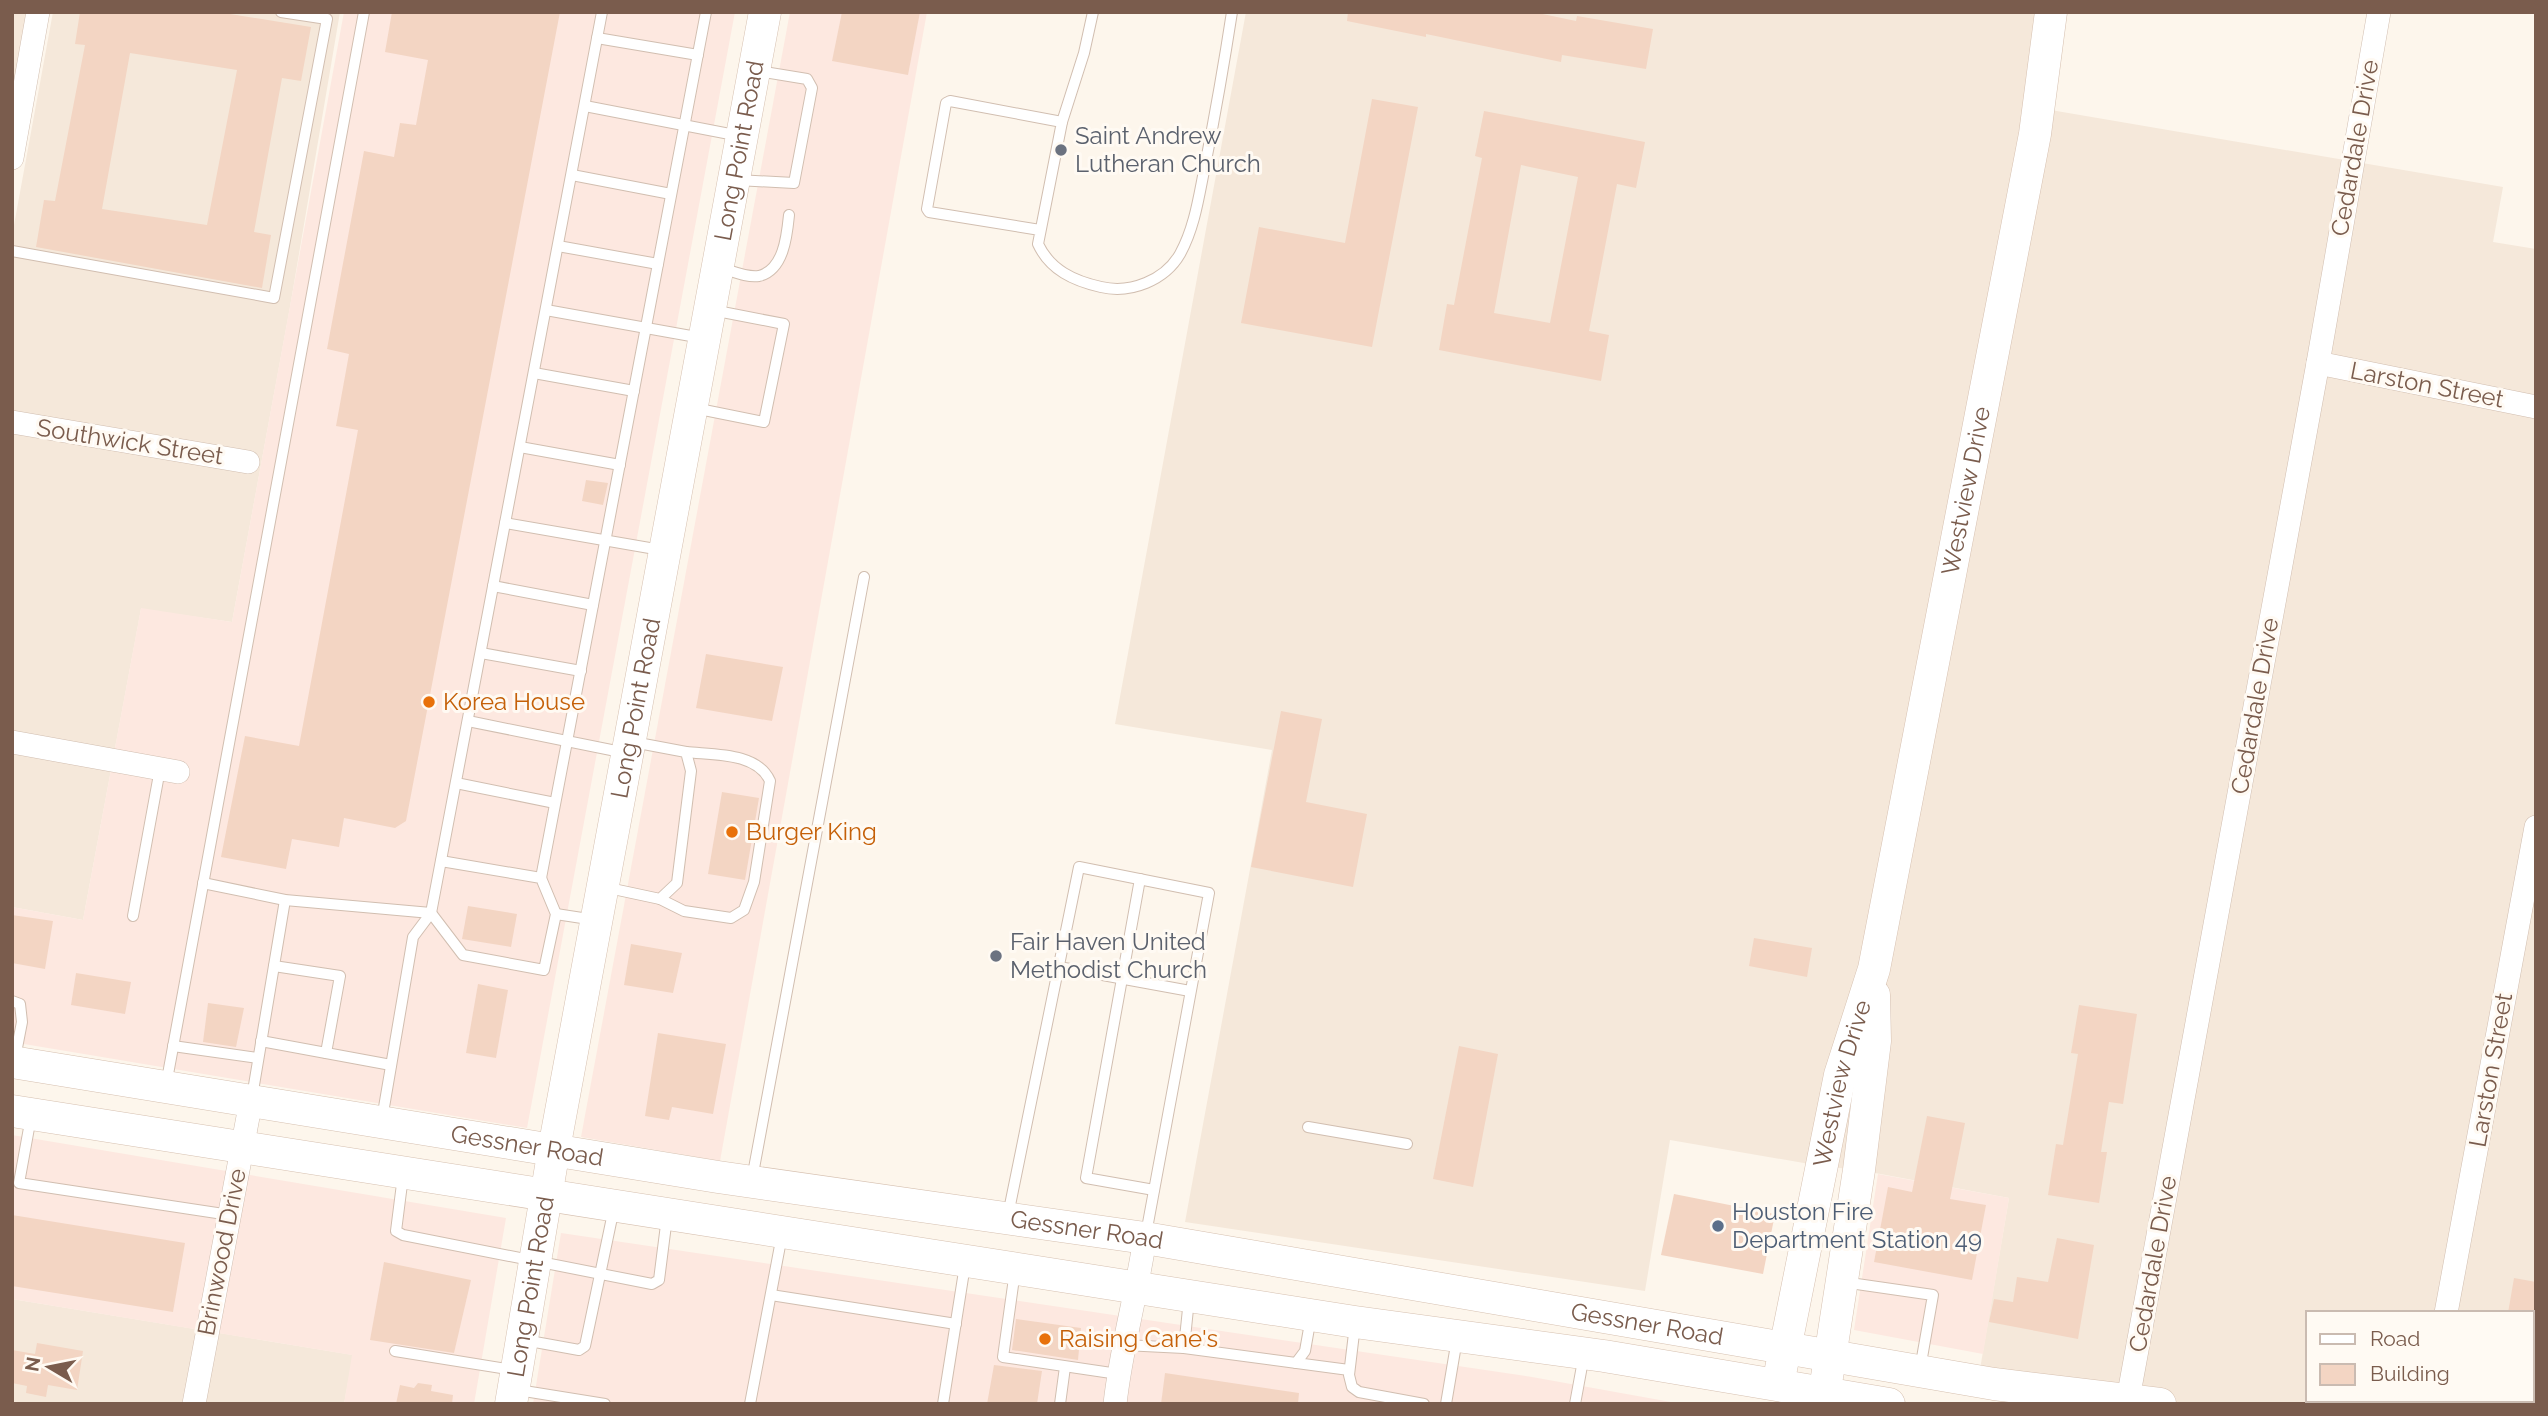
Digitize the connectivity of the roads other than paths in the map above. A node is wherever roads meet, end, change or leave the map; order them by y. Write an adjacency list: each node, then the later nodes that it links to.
1 (38, 12): 18 (street)
2 (281, 12): 25 (lane)
3 (364, 12): 60 (lane)
4 (602, 12): 11 (lane)
5 (706, 12): 12 (lane)
6 (765, 12): 13 (main road, Long Point Road)
7 (1093, 12): 15 (lane)
8 (1232, 12): 23 (lane)
9 (2050, 12): 70 (main road, Westview Drive)
10 (2379, 12): 31 (street, Cedardale Drive)
11 (597, 38): 12 (lane); 14 (lane)
12 (698, 55): 16 (lane)
13 (754, 71): 17 (main road, Long Point Road); 20 (lane)
14 (584, 106): 16 (lane); 19 (lane)
15 (1062, 122): 23 (lane); 23 (lane)
16 (684, 125): 17 (lane); 21 (lane)
17 (742, 136): 20 (main road, Long Point Road)
18 (12, 158)
19 (572, 175): 21 (lane); 24 (lane)
20 (734, 180): 27 (main road, Long Point Road)
21 (671, 194): 26 (lane)
22 (789, 215): 27 (lane)
23 (1040, 230)
24 (558, 246): 26 (lane); 28 (lane)
25 (12, 251)
26 (658, 264): 30 (lane)
27 (718, 267): 29 (main road, Long Point Road)
28 (546, 310): 30 (lane); 32 (lane)
29 (707, 324): 30 (lane); 34 (main road, Long Point Road); 34 (lane)
30 (646, 328): 33 (lane)
31 (2318, 363): 35 (street, Larston Street); 131 (street, Cedardale Drive)
32 (534, 373): 33 (lane); 37 (lane)
33 (634, 391): 39 (lane)
34 (692, 407): 42 (main road, Long Point Road)
35 (2536, 407)
36 (12, 422): 38 (street, Southwick Street)
37 (520, 447): 39 (lane); 40 (lane)
38 (248, 462)
39 (620, 465): 41 (lane)
40 (505, 523): 41 (lane); 44 (lane)
41 (606, 540): 42 (lane); 45 (lane)
42 (665, 551): 51 (main road, Long Point Road)
43 (864, 576): 89 (lane)
44 (494, 586): 45 (lane); 46 (lane)
45 (593, 605): 47 (lane)
46 (481, 653): 47 (lane); 48 (lane)
47 (581, 671): 49 (lane)
48 (468, 721): 49 (lane); 54 (lane)
49 (567, 741): 51 (lane); 55 (lane)
50 (12, 742): 53 (street)
51 (629, 747): 52 (lane); 61 (main road, Long Point Road)
52 (686, 752): 62 (lane); 62 (lane)
53 (169, 771): 66 (lane)
54 (456, 783): 55 (lane); 57 (lane)
55 (555, 803): 58 (lane)
56 (2536, 827): 107 (street, Larston Street)
57 (441, 861): 58 (lane); 64 (lane)
58 (541, 878): 65 (lane)
59 (1140, 880): 69 (lane); 71 (lane); 72 (lane)
60 (203, 883): 63 (lane); 75 (lane)
61 (603, 887): 62 (lane); 67 (main road, Long Point Road)
62 (660, 899)
63 (285, 900): 64 (lane); 68 (lane)
64 (431, 913): 65 (lane); 79 (lane)
65 (556, 914): 67 (lane)
66 (133, 916)
67 (596, 921): 87 (main road, Long Point Road)
68 (274, 966): 74 (lane); 76 (lane)
69 (1059, 967): 71 (lane); 95 (lane)
70 (1874, 969): 102 (main road, Westview Drive); 117 (main road, Westview Drive)
71 (1122, 979): 72 (lane); 90 (lane)
72 (1190, 991): 90 (lane)
73 (12, 1001): 78 (lane)
74 (261, 1041): 76 (lane); 77 (lane)
75 (173, 1046): 77 (lane); 80 (lane)
76 (326, 1053): 79 (lane)
77 (258, 1058): 81 (lane)
78 (13, 1062): 80 (main road, Gessner Road)
79 (391, 1065): 83 (lane)
80 (166, 1087): 81 (main road, Gessner Road)
81 (251, 1101): 83 (main road, Gessner Road); 86 (street, Brinwood Drive)
82 (22, 1113): 86 (main road, Gessner Road); 94 (lane)
83 (382, 1122): 87 (main road, Gessner Road)
84 (1308, 1127): 85 (lane)
85 (1407, 1144)
86 (242, 1148): 88 (main road, Gessner Road); 94 (street, Brinwood Drive)
87 (554, 1149): 89 (main road, Gessner Road); 91 (main road, Long Point Road)
88 (403, 1172): 91 (main road, Gessner Road); 99 (lane)
89 (751, 1181): 95 (main road, Gessner Road)
90 (1154, 1190): 97 (lane)
91 (546, 1193): 92 (main road, Gessner Road); 99 (main road, Long Point Road)
92 (614, 1205): 93 (main road, Gessner Road); 101 (lane)
93 (668, 1214): 96 (main road, Gessner Road); 101 (lane)
94 (230, 1215): 133 (street, Brinwood Drive)
95 (1008, 1218): 97 (main road, Gessner Road)
96 (783, 1233): 98 (main road, Gessner Road); 105 (lane)
97 (1145, 1238): 103 (main road, Gessner Road); 104 (street)
98 (966, 1261): 100 (main road, Gessner Road); 110 (lane)
99 (534, 1262): 101 (lane); 114 (main road, Long Point Road)
100 (1015, 1269): 104 (main road, Gessner Road); 122 (lane)
101 (600, 1274): 114 (lane)
102 (1843, 1282): 120 (main road, Westview Drive); 125 (lane)
103 (1432, 1285): 111 (main road); 112 (main road, Gessner Road)
104 (1138, 1288): 106 (main road, Gessner Road); 115 (street)
105 (771, 1295): 110 (lane); 135 (lane)
106 (1189, 1296): 108 (main road, Gessner Road); 116 (lane)
107 (2446, 1311)
108 (1311, 1315): 109 (main road, Gessner Road); 121 (lane)
109 (1355, 1322): 111 (main road, Gessner Road); 123 (lane)
110 (956, 1325): 136 (lane)
111 (1423, 1332): 113 (main road, Gessner Road)
112 (1701, 1334): 117 (main road, Gessner Road); 124 (main road)
113 (1457, 1336): 119 (main road, Gessner Road); 140 (lane)
114 (522, 1340): 127 (main road, Long Point Road)
115 (1124, 1345): 116 (lane); 126 (street)
116 (1184, 1348): 121 (lane)
117 (1784, 1349): 120 (main road, Gessner Road); 128 (main road, Westview Drive)
118 (395, 1351): 127 (lane)
119 (1584, 1353): 124 (main road, Gessner Road); 141 (lane)
120 (1831, 1357): 125 (main road, Gessner Road); 129 (main road, Westview Drive)
121 (1296, 1363): 123 (lane)
122 (1065, 1367): 126 (lane); 137 (lane)
123 (1349, 1370): 139 (lane)
124 (1694, 1371): 128 (main road, Gessner Road)
125 (1920, 1371): 131 (main road, Gessner Road)
126 (1118, 1374): 138 (street)
127 (513, 1388): 130 (lane)
128 (1776, 1394): 129 (main road, Gessner Road)
129 (1824, 1398): 132 (main road, Gessner Road)
130 (568, 1401): 134 (lane)
131 (2128, 1401): 142 (main road, Gessner Road)
132 (1880, 1403)
133 (194, 1404)
134 (605, 1404)
135 (750, 1404)
136 (943, 1404)
137 (1060, 1404)
138 (1115, 1404)
139 (1424, 1404)
140 (1446, 1404)
141 (1575, 1404)
142 (2160, 1404)

